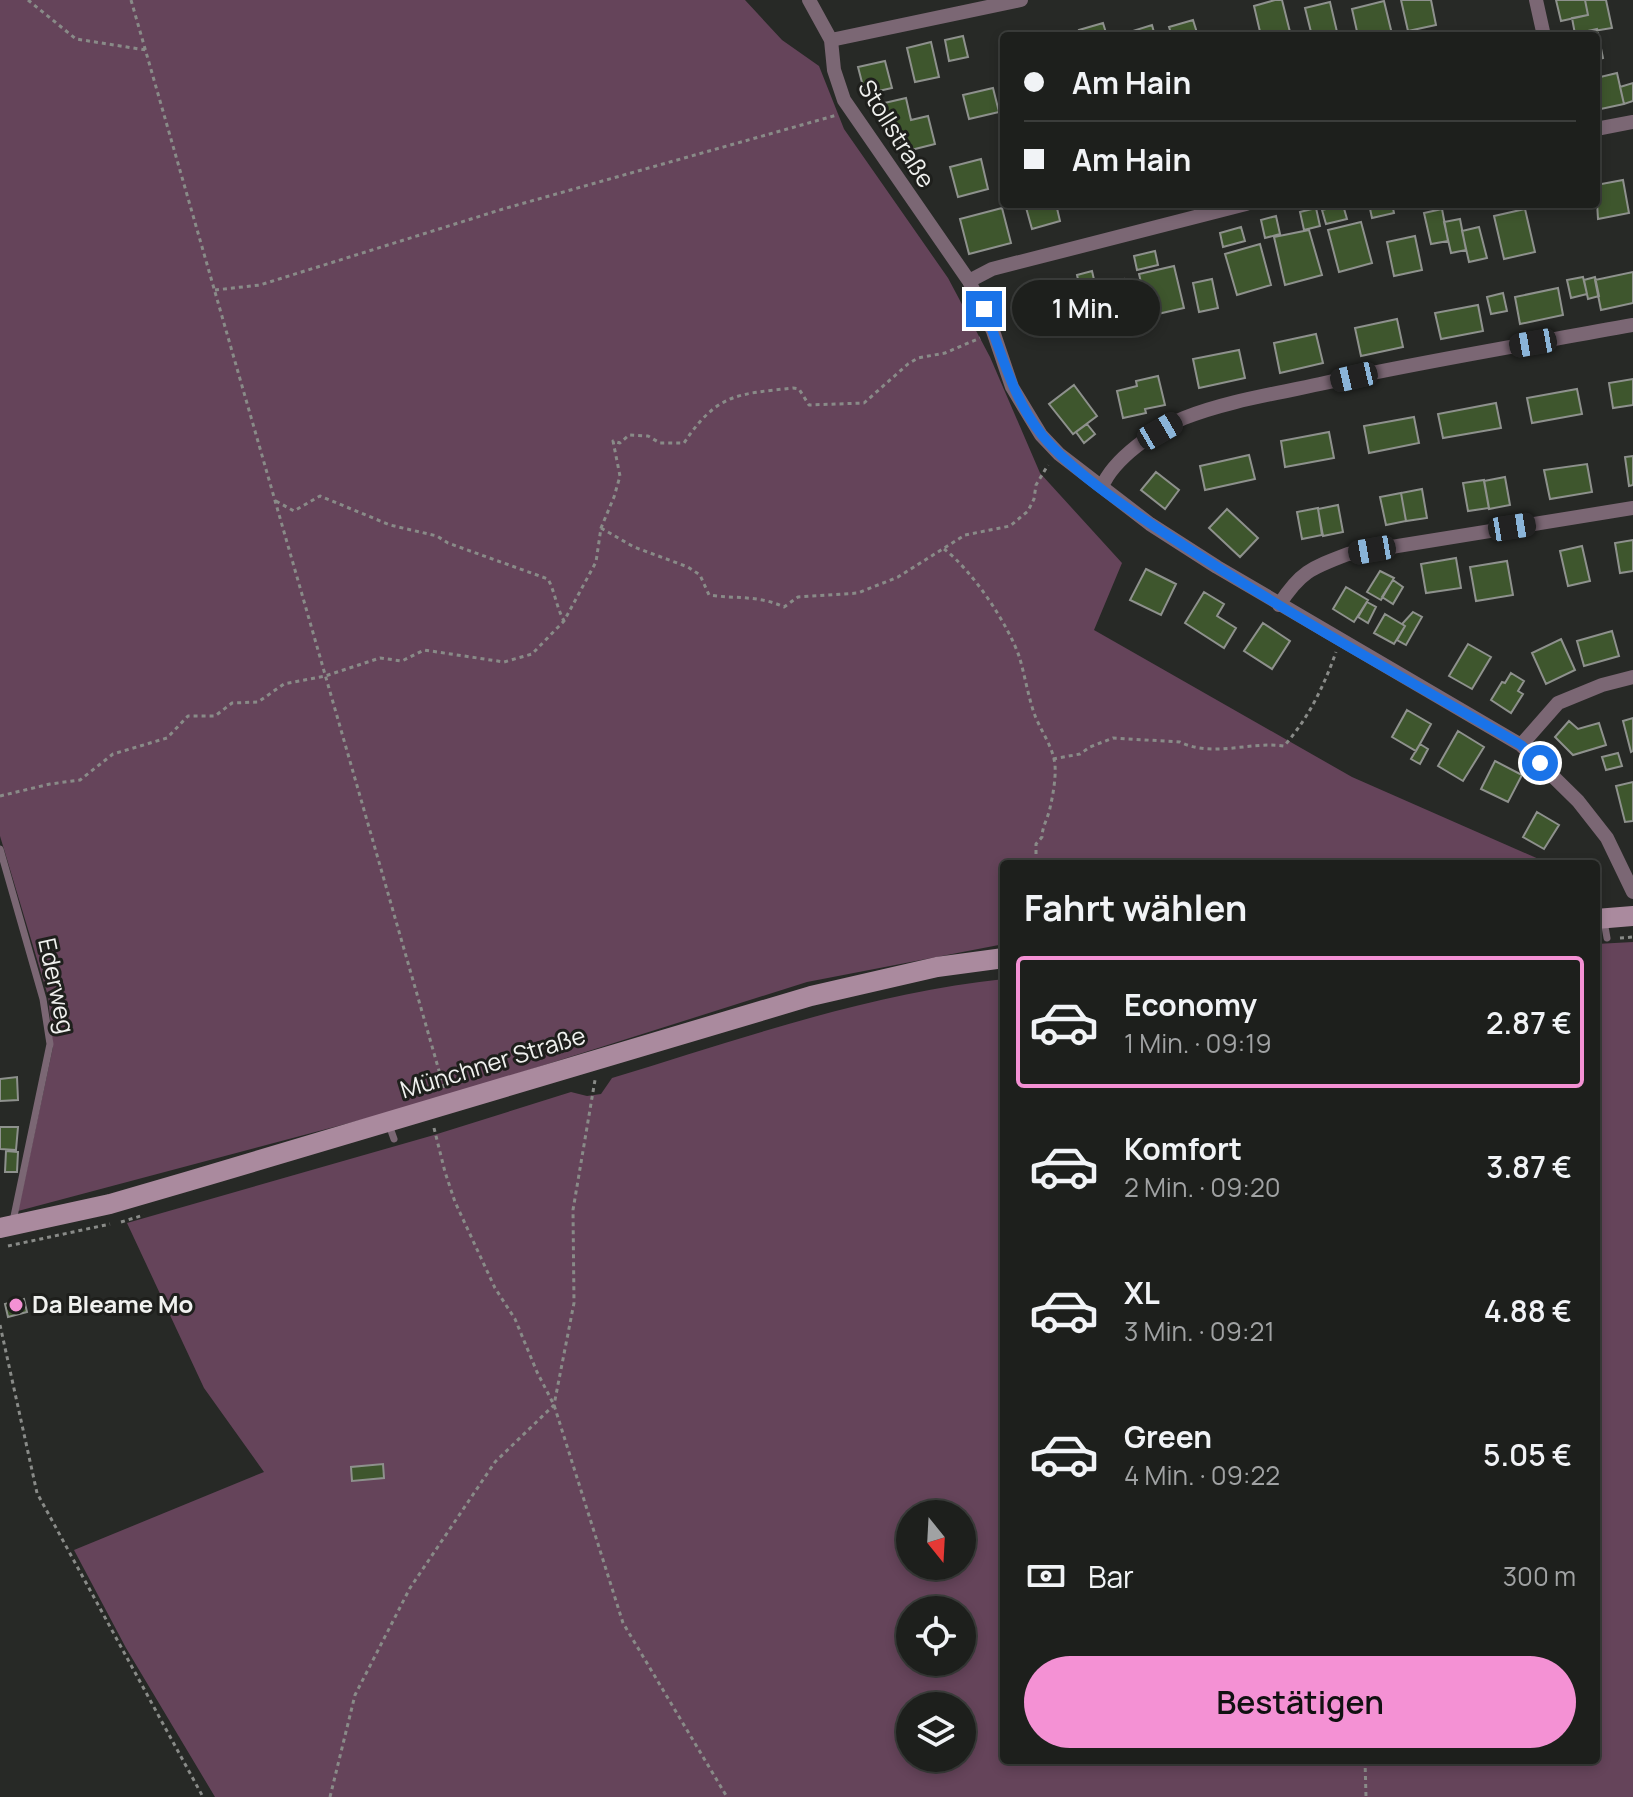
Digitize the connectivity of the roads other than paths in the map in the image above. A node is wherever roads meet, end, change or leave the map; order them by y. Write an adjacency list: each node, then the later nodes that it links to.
1 (809, 0): 5 (street, Stollstraße)
2 (1021, 0): 5 (street)
3 (1536, 0): 4 (street)
4 (1543, 32)
5 (831, 40): 9 (street, Stollstraße)
6 (1633, 122): 7 (street)
7 (1600, 128)
8 (1230, 208): 9 (street)
9 (969, 281): 11 (street, Stollstraße)
10 (1633, 325): 11 (street)
11 (1102, 487): 13 (street, Stollstraße)
12 (1633, 508): 13 (street)
13 (1279, 605): 15 (street, Stollstraße)
14 (1633, 677): 15 (street)
15 (1521, 745): 17 (street, Stollstraße)
16 (0, 849): 21 (lane, Ederweg)
17 (1632, 887)
18 (1633, 916): 19 (main road)
19 (1602, 925)
20 (1000, 959): 21 (main road, Münchner Straße)
21 (6, 1227)

